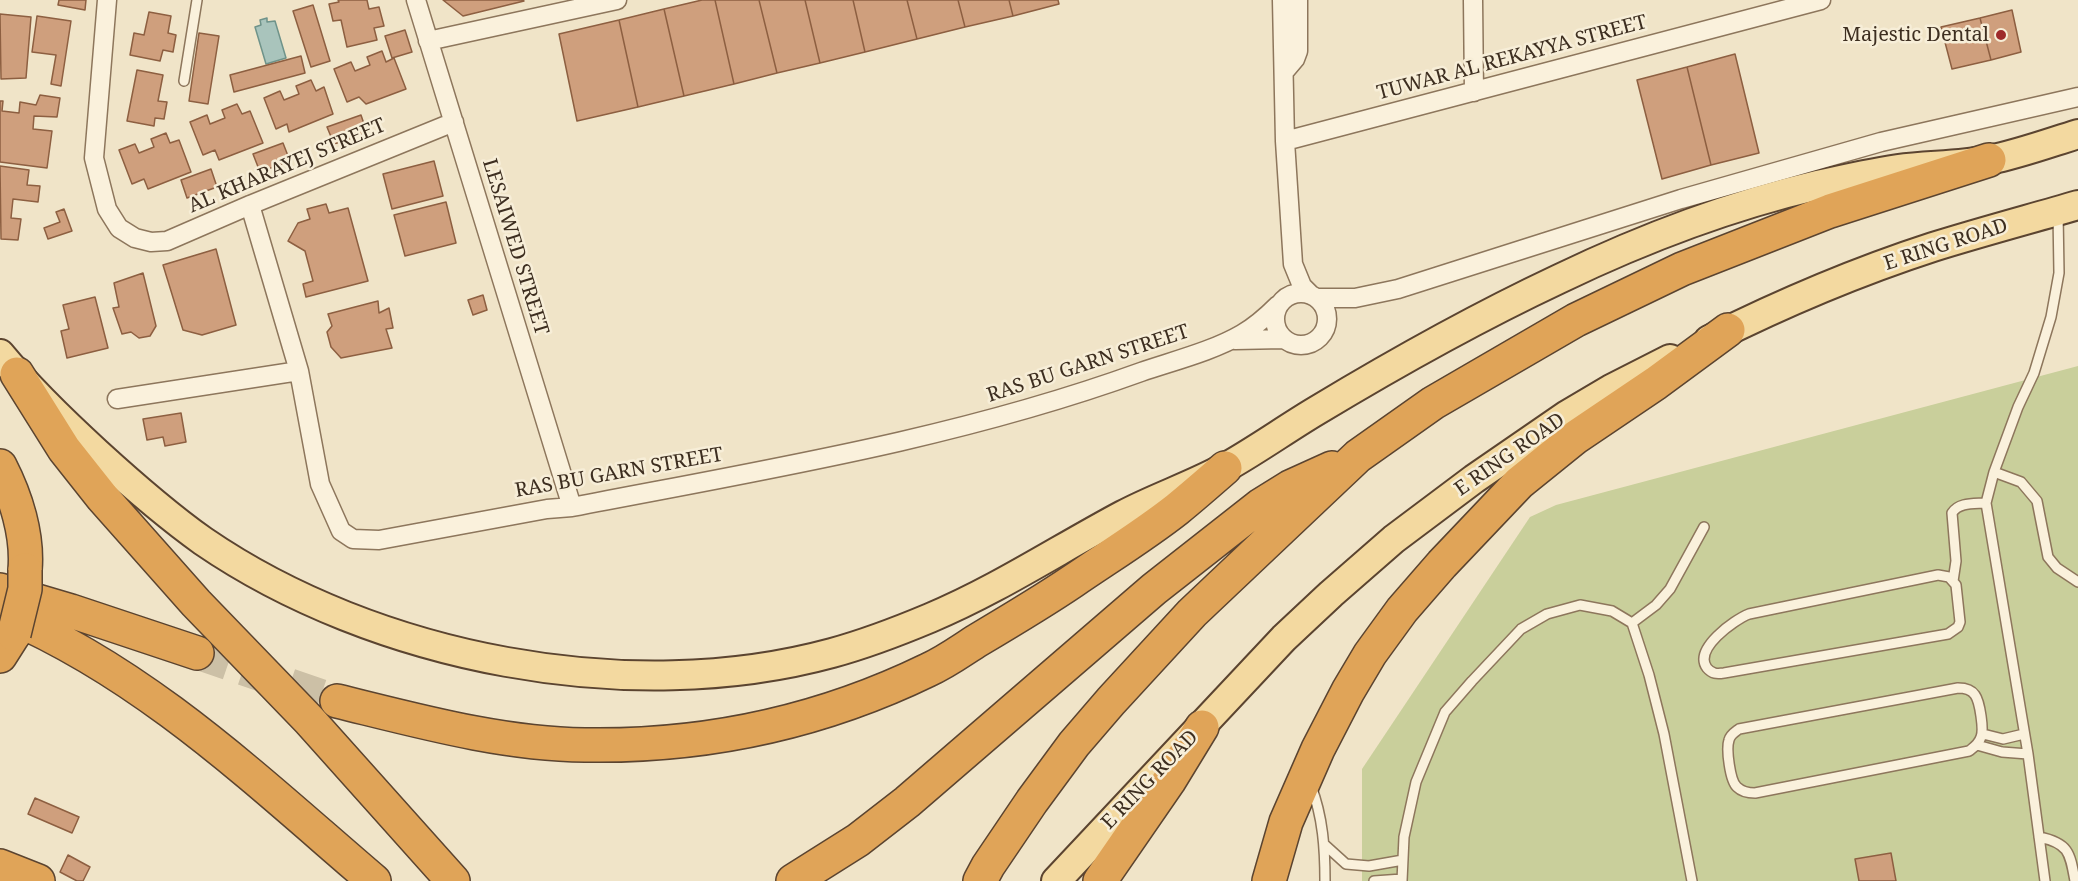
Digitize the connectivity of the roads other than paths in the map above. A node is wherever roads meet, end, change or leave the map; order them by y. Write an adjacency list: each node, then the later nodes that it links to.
1 (107, 0): 18 (street, AL KHARAYEJ STREET)
2 (197, 0): 11 (lane)
3 (416, 0): 9 (street, LESAIWED STREET)
4 (617, 0): 9 (street)
5 (1282, 0): 10 (street)
6 (1298, 0): 10 (street)
7 (1473, 0): 12 (street)
8 (1821, 0): 12 (street, TUWAR AL REKAYYA STREET)
9 (428, 41): 14 (street, LESAIWED STREET)
10 (1284, 72): 16 (street)
11 (184, 81)
12 (1474, 92): 16 (street, TUWAR AL REKAYYA STREET)
13 (2078, 97): 21 (street)
14 (454, 122): 18 (street, AL KHARAYEJ STREET); 34 (street, LESAIWED STREET)
15 (2078, 134): 17 (main road)
16 (1285, 141): 20 (street)
17 (1989, 160): 29 (highway); 31 (main road)
18 (250, 205): 27 (street, RAS BU GARN STREET)
19 (2068, 208): 23 (main road, E RING ROAD); 32 (lane)
20 (1293, 264): 21 (street); 22 (street)
21 (1314, 296): 22 (street); 24 (street)
22 (1282, 301): 24 (street); 25 (street, RAS BU GARN STREET)
23 (1728, 330): 43 (main road, E RING ROAD); 48 (highway)
24 (1284, 339): 25 (street, RAS BU GARN STREET)
25 (1230, 340): 34 (street, RAS BU GARN STREET)
26 (8, 364): 31 (main road); 56 (highway)
27 (299, 371): 28 (street); 34 (street, RAS BU GARN STREET)
28 (117, 399)
29 (1358, 456): 57 (highway); 58 (highway)
30 (0, 466): 40 (highway, bridge)
31 (1225, 468): 42 (highway)
32 (1994, 472): 33 (lane); 37 (lane)
33 (1986, 503): 36 (lane); 45 (lane)
34 (572, 507)
35 (1704, 527): 39 (lane)
36 (1953, 580): 36 (lane)
37 (2078, 582)
38 (0, 590): 41 (highway)
39 (1632, 623): 51 (lane); 64 (lane)
40 (4, 634): 55 (highway)
41 (197, 653)
42 (337, 701)
43 (1202, 727): 59 (main road, E RING ROAD); 60 (highway)
44 (1983, 734): 45 (lane); 46 (lane); 46 (lane)
45 (2024, 734): 47 (lane)
46 (1977, 745): 47 (lane)
47 (2028, 754): 49 (lane)
48 (1307, 774): 50 (lane); 61 (highway)
49 (2039, 837): 65 (lane); 66 (lane)
50 (1325, 845): 51 (lane); 62 (lane)
51 (1403, 860): 53 (lane)
52 (0, 866): 54 (highway)
53 (1402, 880): 63 (lane)
54 (38, 881)
55 (374, 881)
56 (453, 881)
57 (793, 881)
58 (980, 881)
59 (1056, 881)
60 (1100, 881)
61 (1269, 881)
62 (1325, 881)
63 (1374, 881)
64 (1692, 881)
65 (2045, 881)
66 (2075, 881)

